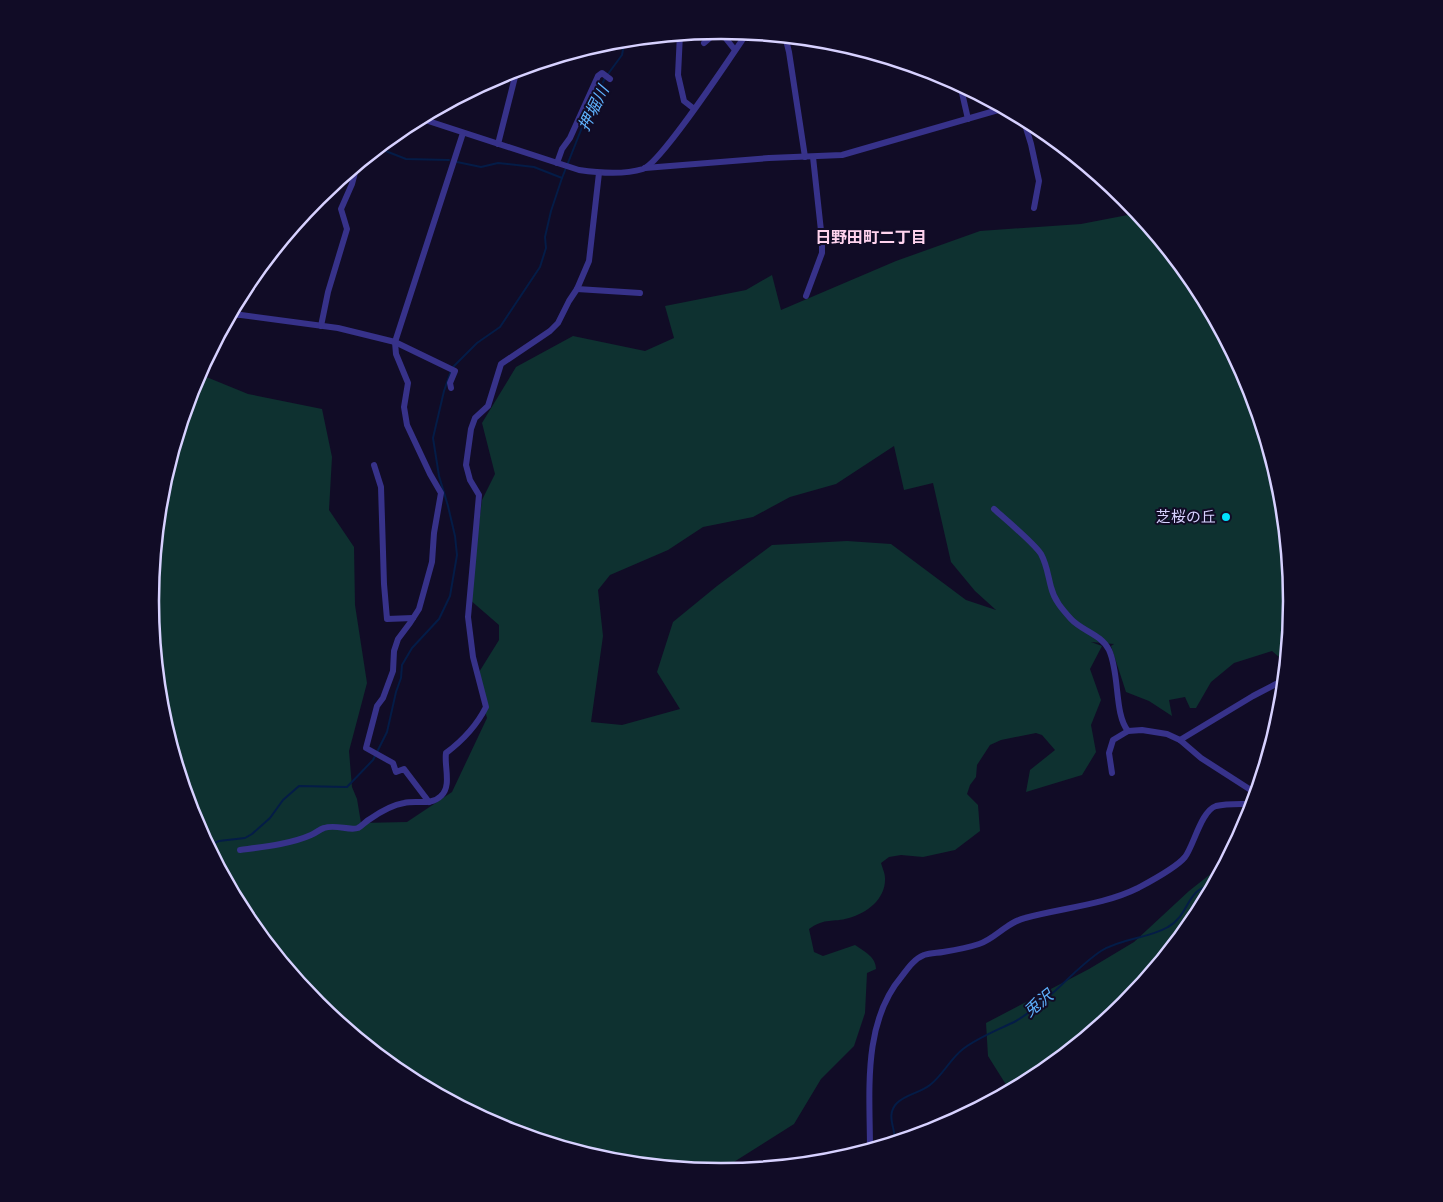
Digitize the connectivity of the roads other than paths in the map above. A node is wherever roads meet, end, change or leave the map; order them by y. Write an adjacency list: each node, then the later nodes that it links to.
1 (708, 39): 5 (street)
2 (726, 39): 7 (street)
3 (742, 40): 7 (street)
4 (680, 41): 11 (street)
5 (704, 43)
6 (787, 43): 18 (street)
7 (735, 50): 11 (street)
8 (515, 79): 17 (street)
9 (610, 79): 20 (street)
10 (962, 93): 13 (street)
11 (694, 108): 21 (street)
12 (996, 111): 13 (street)
13 (968, 119): 19 (street)
14 (429, 121): 16 (street)
15 (1026, 129): 24 (street)
16 (462, 133): 17 (street); 30 (street)
17 (498, 144): 20 (street)
18 (805, 157): 19 (street); 21 (street)
19 (812, 157): 27 (street)
20 (558, 163): 22 (street)
21 (645, 168): 22 (street)
22 (599, 173): 25 (street)
23 (354, 175): 29 (street)
24 (1034, 208)
25 (577, 290): 26 (street); 40 (street)
26 (640, 293)
27 (806, 296)
28 (238, 315): 29 (street)
29 (321, 326): 30 (street)
30 (395, 342): 31 (street); 34 (street)
31 (451, 388)
32 (374, 465): 34 (street)
33 (994, 509): 36 (street)
34 (413, 618): 40 (street)
35 (1277, 683): 37 (street)
36 (1128, 731): 37 (street); 38 (street)
37 (1180, 740): 39 (street)
38 (1112, 773)
39 (1251, 790)
40 (429, 802): 42 (street)
41 (1245, 804): 43 (street)
42 (240, 850)
43 (870, 1143)

